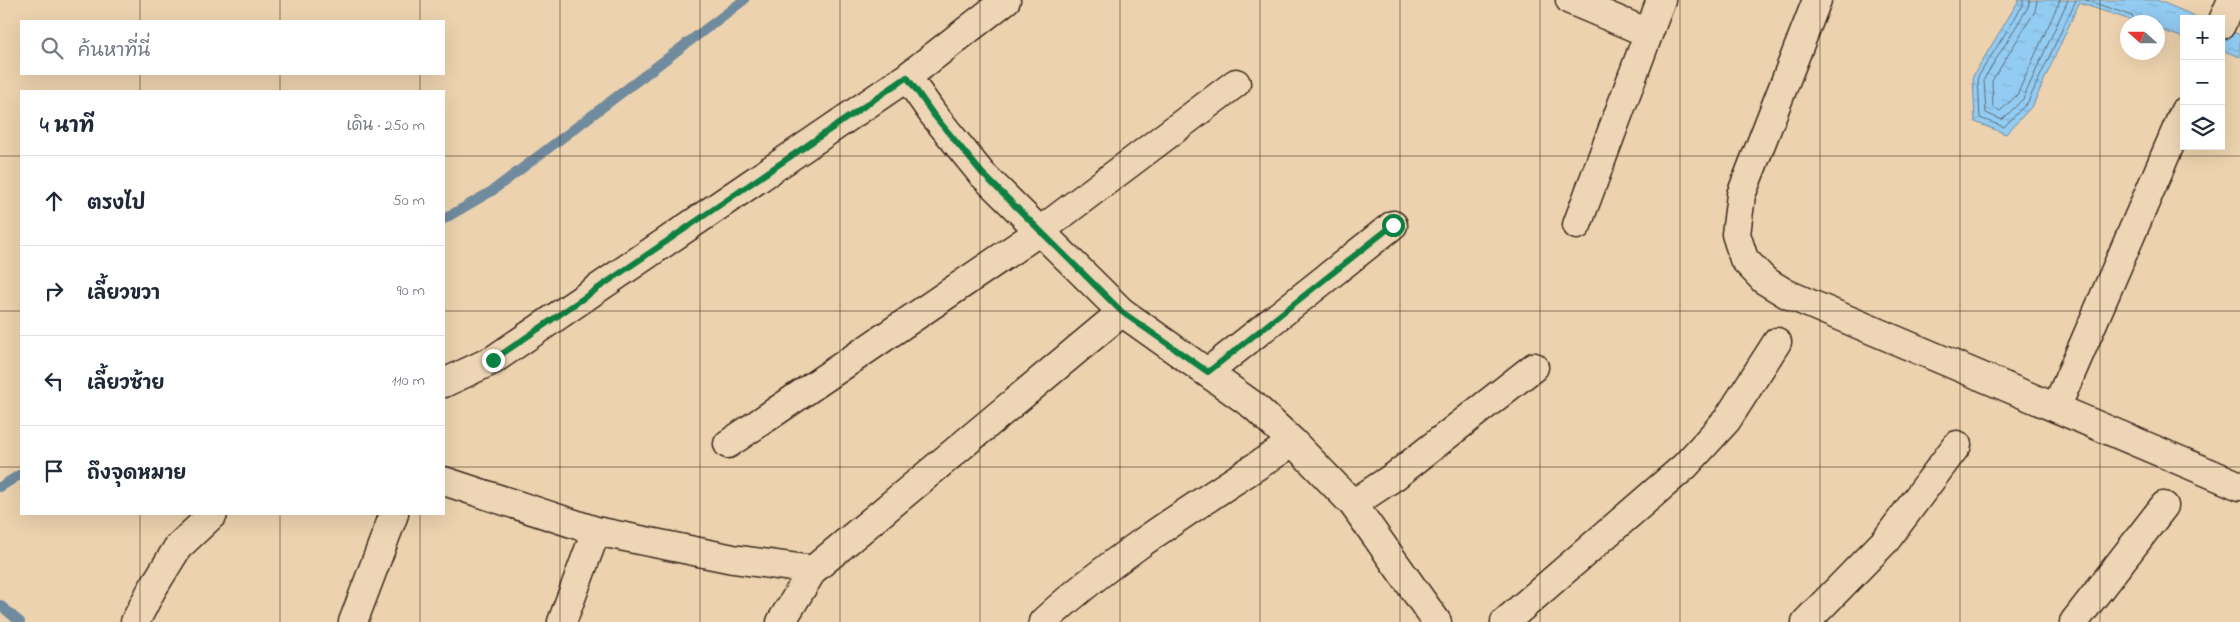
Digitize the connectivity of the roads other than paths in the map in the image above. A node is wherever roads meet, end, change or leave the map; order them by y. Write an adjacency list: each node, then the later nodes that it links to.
1 (1006, 0): 8 (street)
2 (1570, 0): 7 (street)
3 (1661, 0): 7 (street)
4 (1818, 0): 19 (street)
5 (2232, 0): 6 (street)
6 (2225, 16)
7 (1648, 33): 12 (street)
8 (907, 77): 13 (street); 18 (street)
9 (1236, 83): 13 (street)
10 (2180, 121): 19 (street)
11 (1393, 225): 17 (street)
12 (1577, 225)
13 (1040, 231): 14 (street); 21 (street)
14 (1122, 312): 17 (street); 30 (street)
15 (1777, 342): 37 (street)
16 (1534, 367): 25 (street)
17 (1208, 372): 20 (street)
18 (445, 383)
19 (2056, 408): 24 (street)
20 (1293, 442): 25 (street); 35 (street)
21 (728, 444)
22 (1957, 445): 38 (street)
23 (445, 481): 29 (street)
24 (2240, 486)
25 (1353, 504): 36 (street)
26 (2164, 506): 39 (street)
27 (211, 515): 31 (street)
28 (394, 515): 32 (street)
29 (596, 531): 30 (street); 33 (street)
30 (813, 570): 34 (street)
31 (136, 622)
32 (353, 622)
33 (562, 622)
34 (781, 622)
35 (1043, 622)
36 (1437, 622)
37 (1506, 622)
38 (1806, 622)
39 (2074, 622)

